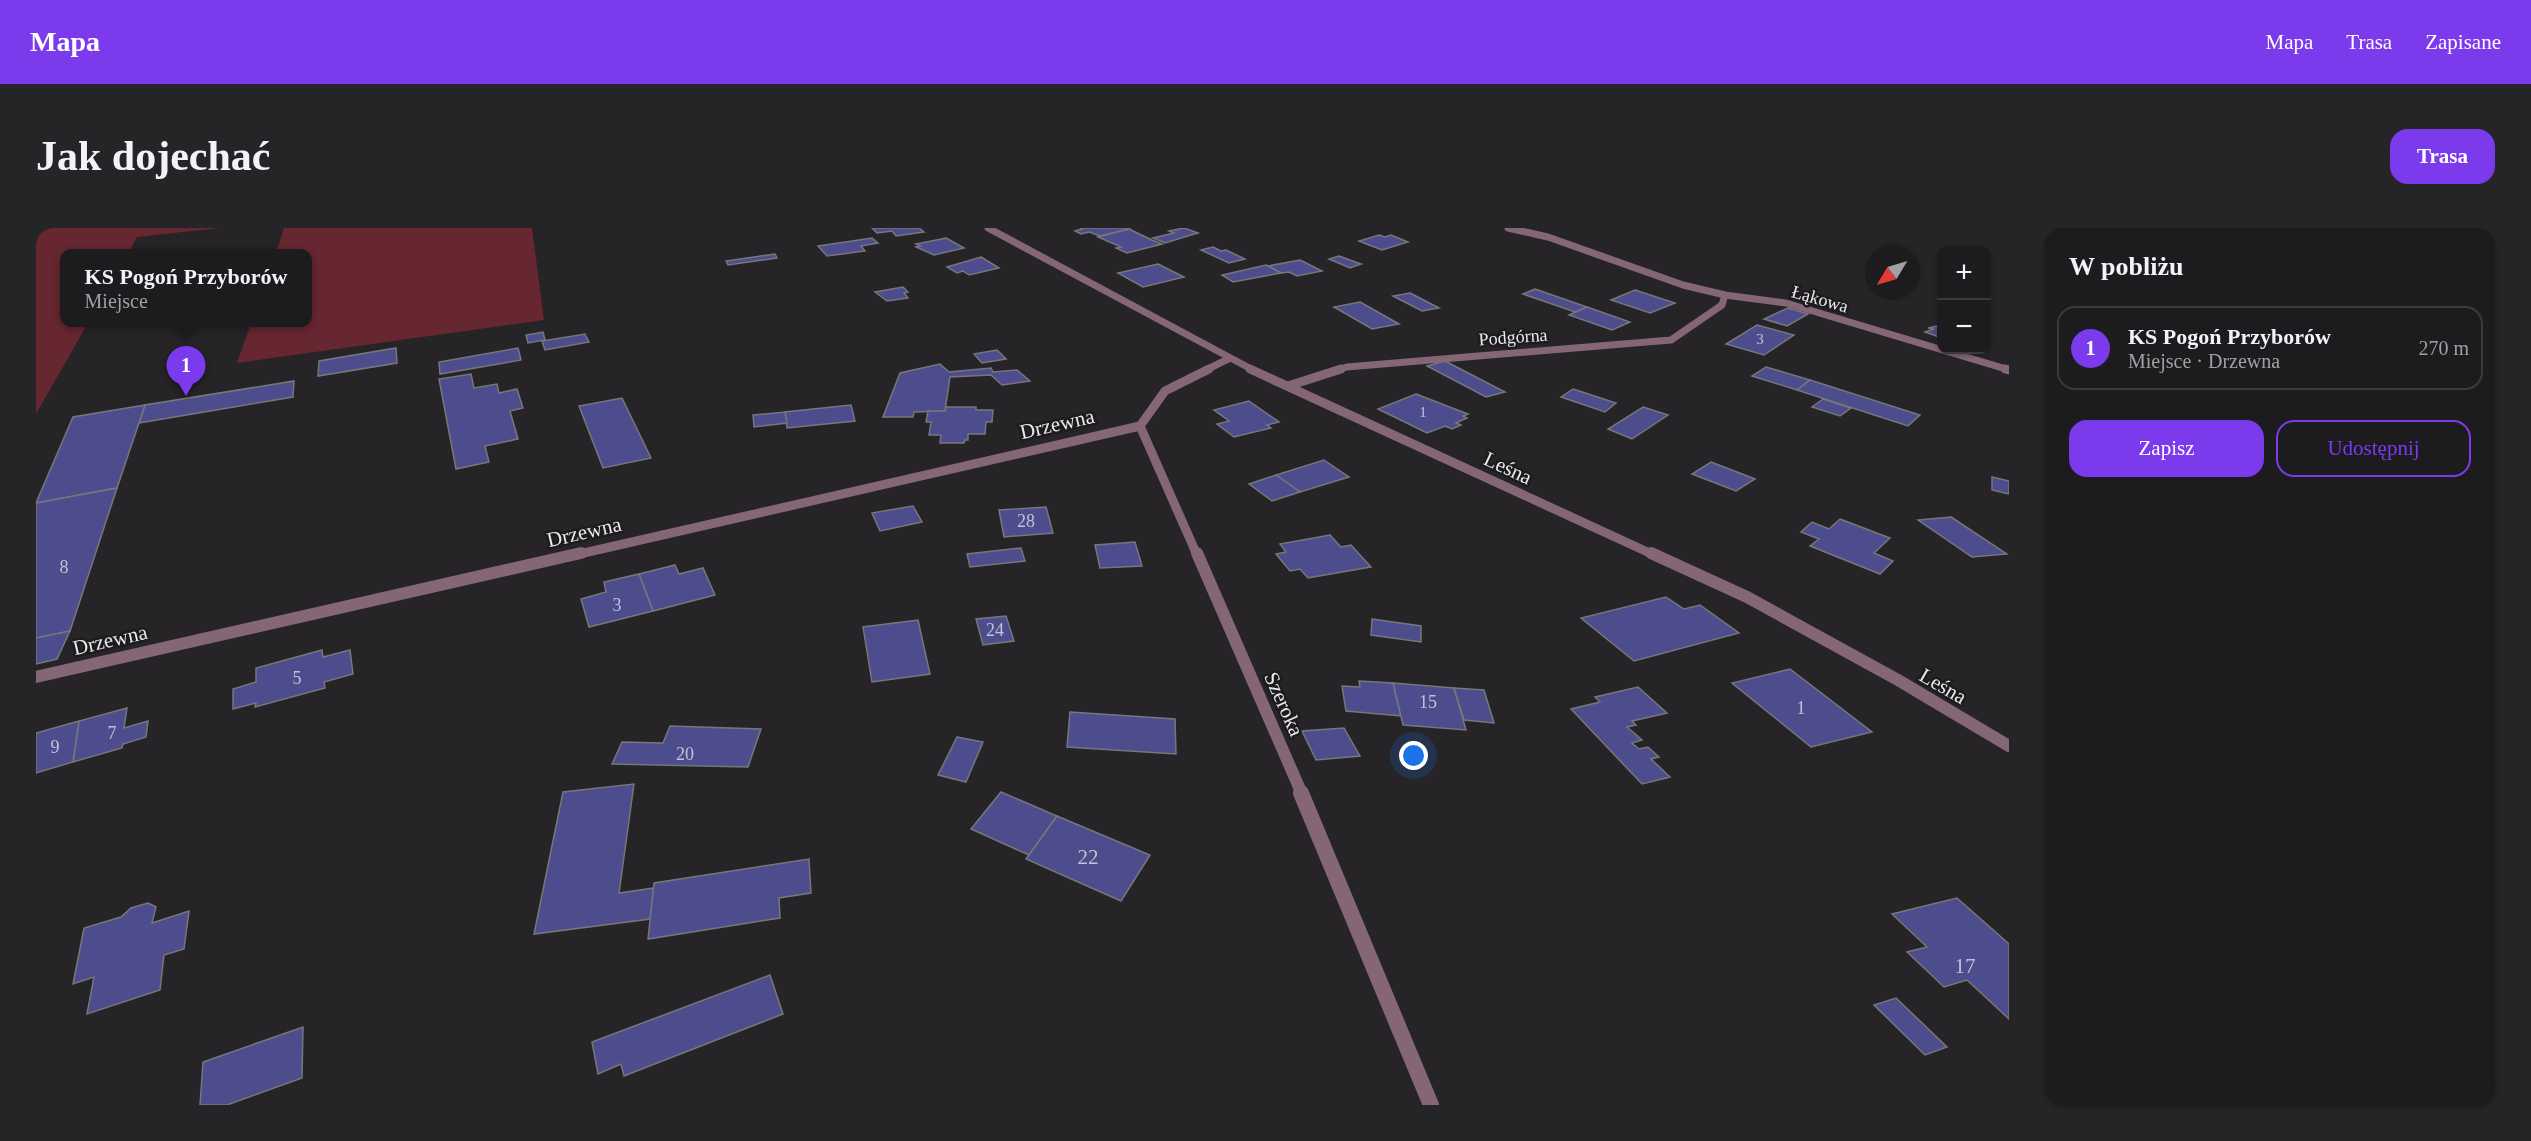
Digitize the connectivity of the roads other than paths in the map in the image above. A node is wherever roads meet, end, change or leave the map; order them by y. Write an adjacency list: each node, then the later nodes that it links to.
1 (988, 228): 4 (street, Leśna)
2 (1508, 228): 3 (street, Łąkowa)
3 (1725, 295): 5 (street, Łąkowa); 6 (street, Podgórna)
4 (1228, 359): 6 (street, Leśna); 7 (street)
5 (2009, 370)
6 (1288, 386): 9 (street, Leśna)
7 (1140, 426): 8 (street, Drzewna); 10 (street, Szeroka)
8 (36, 677)
9 (2009, 746)
10 (1431, 1105)

